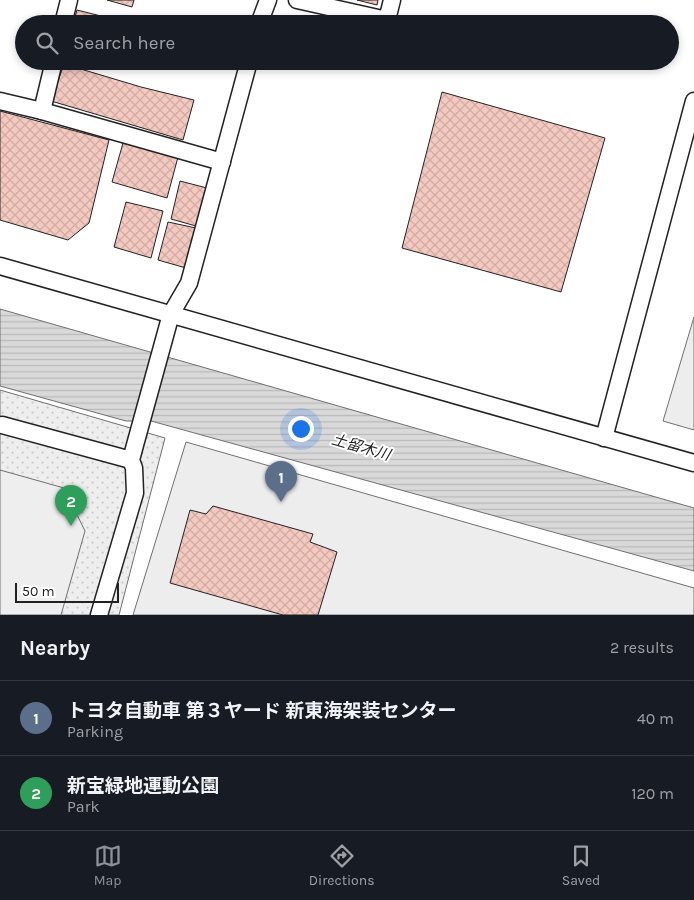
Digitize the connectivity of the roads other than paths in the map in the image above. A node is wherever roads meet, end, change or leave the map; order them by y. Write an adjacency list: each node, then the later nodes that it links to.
1 (69, 0): 5 (street)
2 (268, 0): 6 (street)
3 (297, 0): 7 (street)
4 (392, 0): 8 (street)
5 (65, 15)
6 (262, 15)
7 (364, 15)
8 (388, 15)
9 (52, 70): 13 (street)
10 (247, 70): 14 (street)
11 (0, 101): 13 (street)
12 (694, 101): 18 (street)
13 (42, 112): 14 (street)
14 (222, 162): 16 (street)
15 (0, 266): 16 (street)
16 (171, 314): 18 (street); 19 (street)
17 (2, 425): 19 (street)
18 (604, 438): 20 (street)
19 (133, 453): 21 (street)
20 (694, 463)
21 (100, 615)

